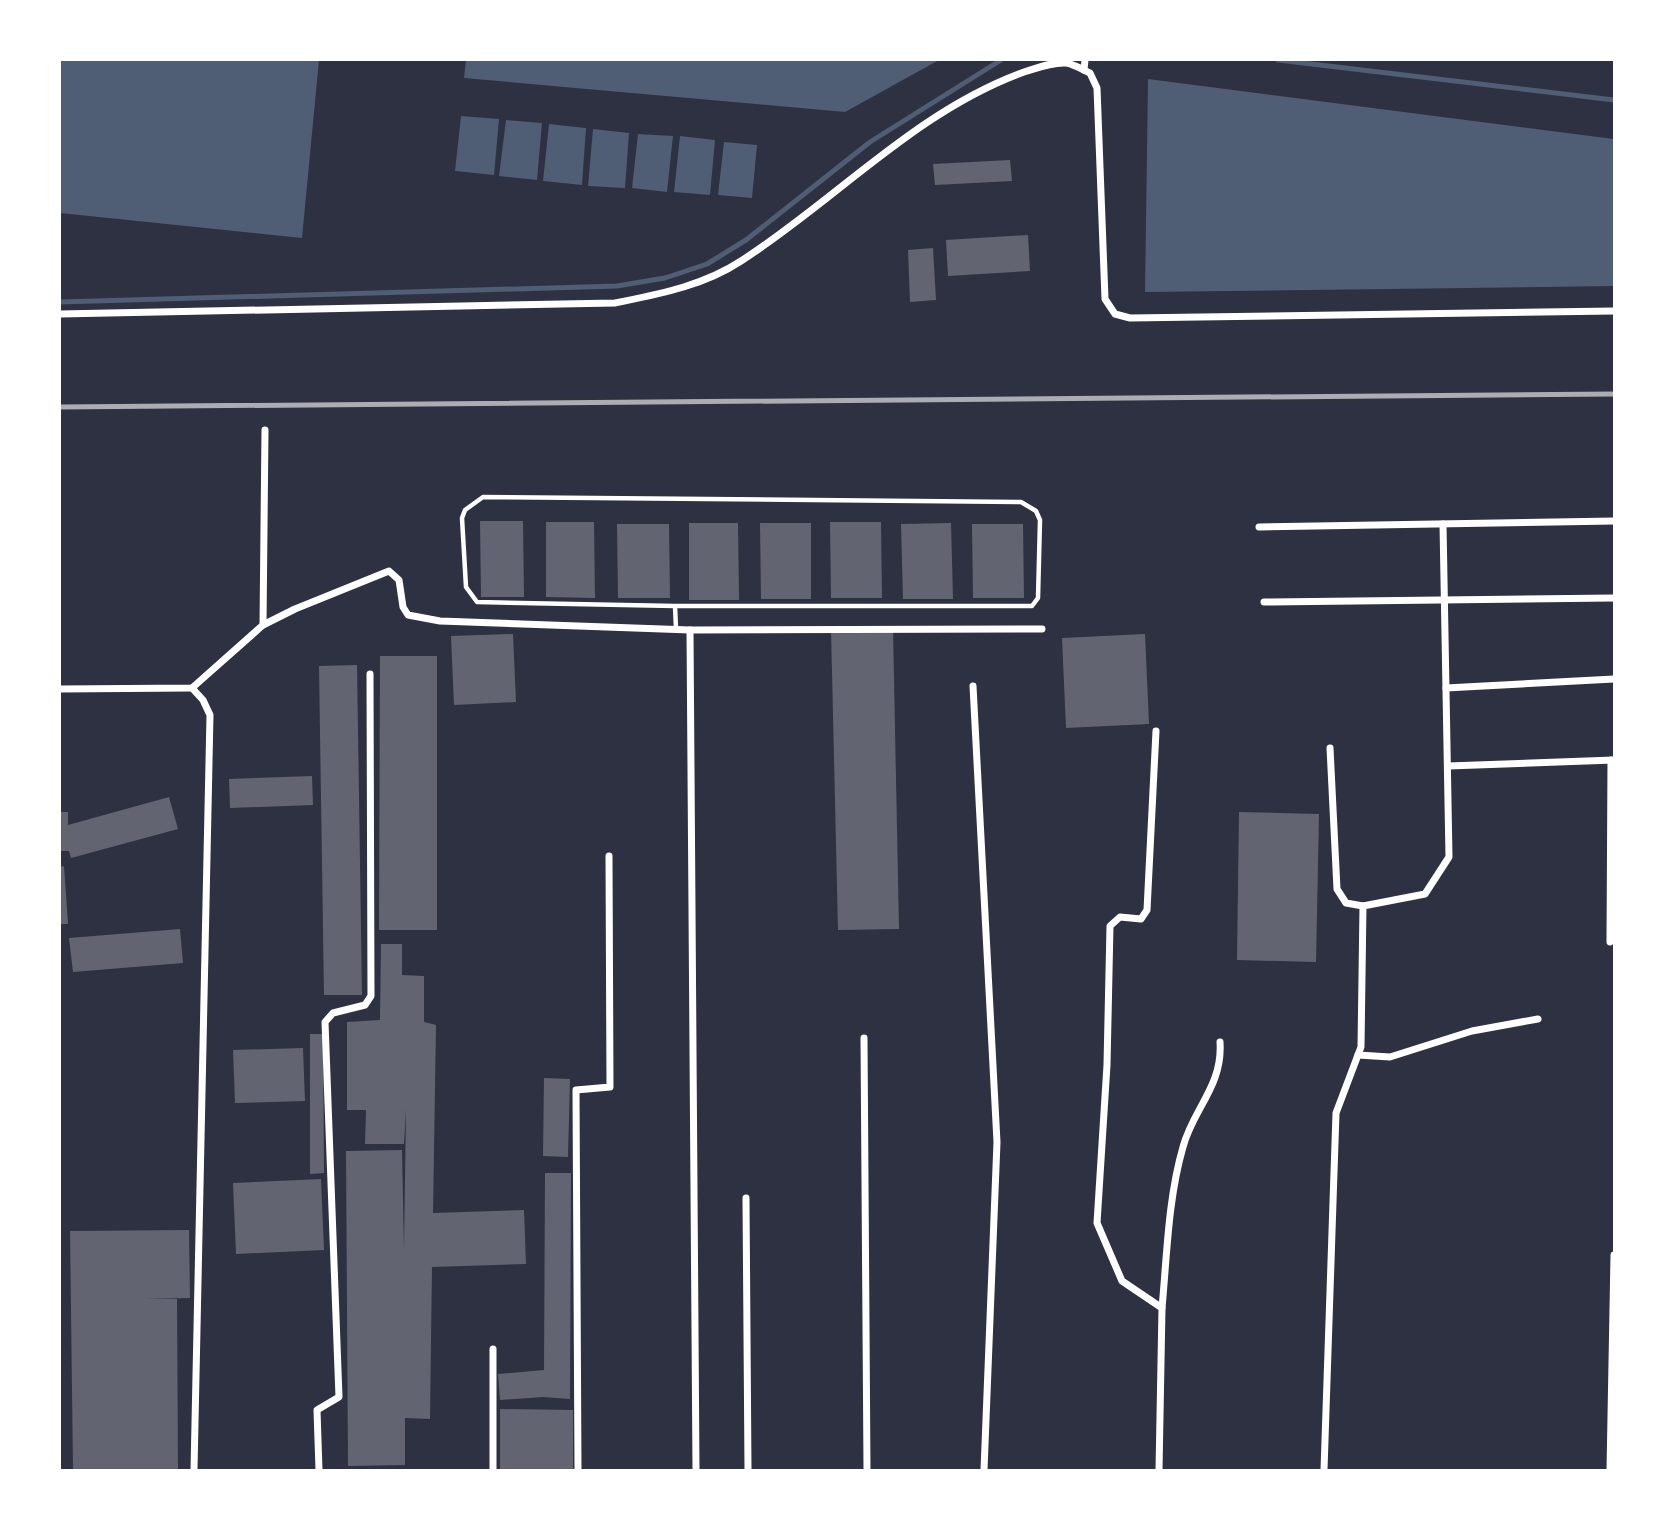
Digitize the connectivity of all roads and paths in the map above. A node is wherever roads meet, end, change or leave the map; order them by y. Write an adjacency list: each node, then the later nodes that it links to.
1 (1085, 60): 2 (street)
2 (1084, 70): 3 (street); 4 (street)
3 (1615, 311)
4 (60, 314)
5 (265, 430): 13 (street)
6 (1615, 521): 7 (street)
7 (1443, 524): 8 (street); 10 (street)
8 (1259, 527)
9 (1615, 598): 10 (street)
10 (1444, 600): 11 (street); 21 (street)
11 (1264, 602)
12 (676, 606): 12 (lane); 14 (lane)
13 (263, 625): 14 (street); 20 (street)
14 (676, 629): 16 (street)
15 (1042, 629): 16 (street)
16 (690, 630): 42 (street)
17 (370, 674): 39 (street)
18 (1615, 679): 21 (street)
19 (973, 685): 45 (street)
20 (192, 688): 22 (street); 38 (street)
21 (1446, 688): 26 (street)
22 (60, 689)
23 (1156, 731): 36 (street)
24 (1330, 748): 28 (street)
25 (1613, 760): 26 (street); 29 (street)
26 (1448, 766): 28 (street)
27 (610, 856): 41 (street)
28 (1363, 906): 33 (street)
29 (1610, 942)
30 (1538, 1019): 33 (street)
31 (864, 1038): 44 (street)
32 (1220, 1042): 36 (street)
33 (1358, 1055): 47 (street)
34 (746, 1198): 43 (street)
35 (1615, 1255): 48 (street)
36 (1162, 1308): 46 (street)
37 (493, 1349): 40 (street)
38 (194, 1471)
39 (319, 1471)
40 (493, 1471)
41 (578, 1471)
42 (695, 1471)
43 (748, 1471)
44 (867, 1471)
45 (984, 1471)
46 (1159, 1471)
47 (1324, 1471)
48 (1610, 1471)

